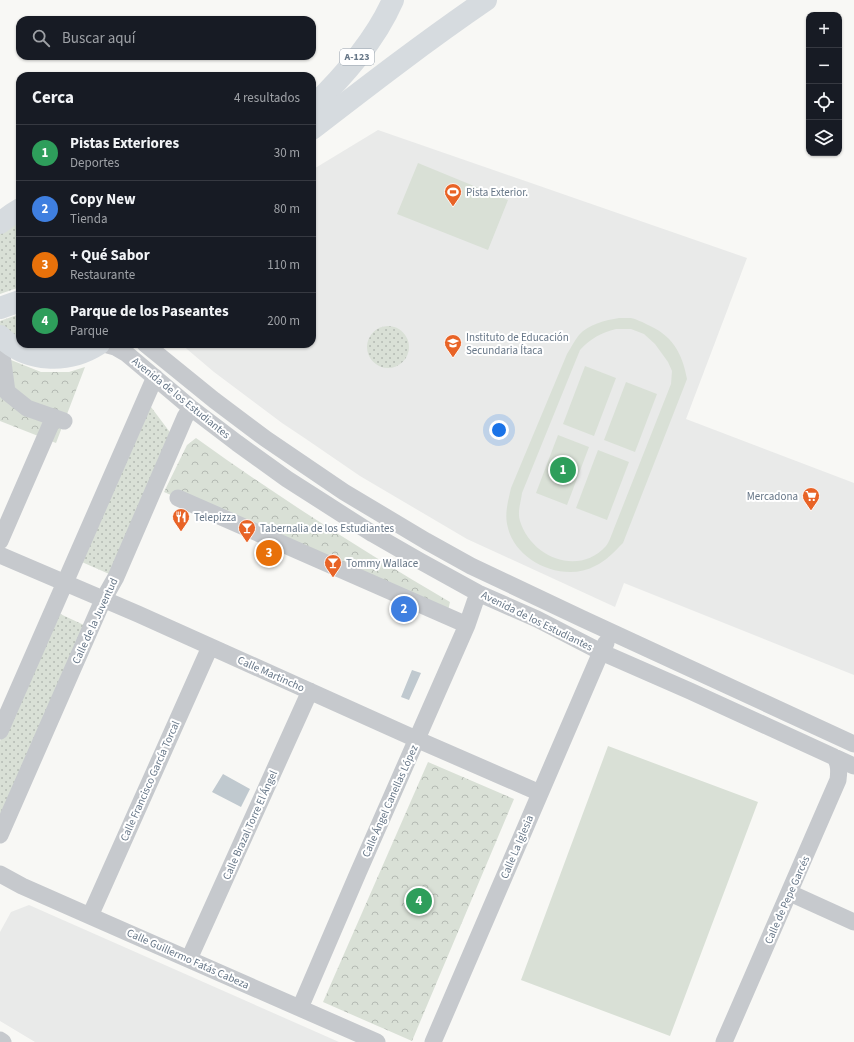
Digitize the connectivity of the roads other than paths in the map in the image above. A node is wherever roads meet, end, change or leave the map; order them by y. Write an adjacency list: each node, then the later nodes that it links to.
1 (393, 0): 3 (main road, A-123)
2 (486, 0): 4 (main road)
3 (316, 103)
4 (316, 126)
5 (16, 212): 6 (main road)
6 (0, 223)
7 (16, 302): 8 (main road)
8 (0, 308)
9 (1, 346): 10 (main road); 20 (street)
10 (16, 348)
11 (16, 348): 12 (main road)
12 (92, 348)
13 (117, 348): 15 (street, Avenida de los Estudiantes)
14 (150, 348): 17 (street, Avenida de los Estudiantes)
15 (155, 377): 16 (street, Avenida de los Estudiantes); 22 (street)
16 (191, 408): 18 (street, Avenida de los Estudiantes); 24 (street, Calle de la Juventud)
17 (266, 439): 18 (street, Avenida de los Estudiantes); 26 (street, Avenida de los Estudiantes)
18 (237, 443): 23 (street, Avenida de los Estudiantes)
19 (178, 498): 25 (street)
20 (0, 542)
21 (0, 555): 22 (street, Calle Martincho)
22 (65, 583): 24 (street, Calle Martincho); 30 (street)
23 (478, 593): 25 (street, Calle Ángel Canellas López); 28 (street, Avenida de los Estudiantes)
24 (103, 600): 27 (street, Calle Martincho); 36 (street, Calle de la Juventud)
25 (467, 624): 31 (street, Calle Ángel Canellas López)
26 (612, 632): 28 (street, Calle La Iglesia); 32 (street, Avenida de los Estudiantes)
27 (210, 646): 29 (street, Calle Martincho); 39 (street, Calle Francisco García Torcal)
28 (601, 652): 33 (street, Avenida de los Estudiantes); 35 (street, Calle La Iglesia)
29 (310, 691): 31 (street, Calle Martincho); 41 (street, Calle Brazal Torre El Ángel)
30 (0, 731)
31 (416, 739): 35 (street, Calle Martincho); 42 (street, Calle Ángel Canellas López)
32 (854, 744)
33 (834, 757): 34 (street, Avenida de los Estudiantes); 38 (street, Calle de Pepe Garcés)
34 (854, 766)
35 (540, 794): 46 (street, Calle La Iglesia)
36 (0, 835)
37 (0, 874): 39 (street, Calle Guillermo Fatás Cabeza)
38 (790, 893): 40 (street); 47 (street, Calle de Pepe Garcés)
39 (90, 916): 41 (street, Calle Guillermo Fatás Cabeza)
40 (854, 922)
41 (189, 959): 42 (street, Calle Guillermo Fatás Cabeza)
42 (300, 1008): 45 (street, Calle Guillermo Fatás Cabeza)
43 (0, 1040): 44 (street)
44 (3, 1042)
45 (377, 1042)
46 (433, 1042)
47 (724, 1042)

